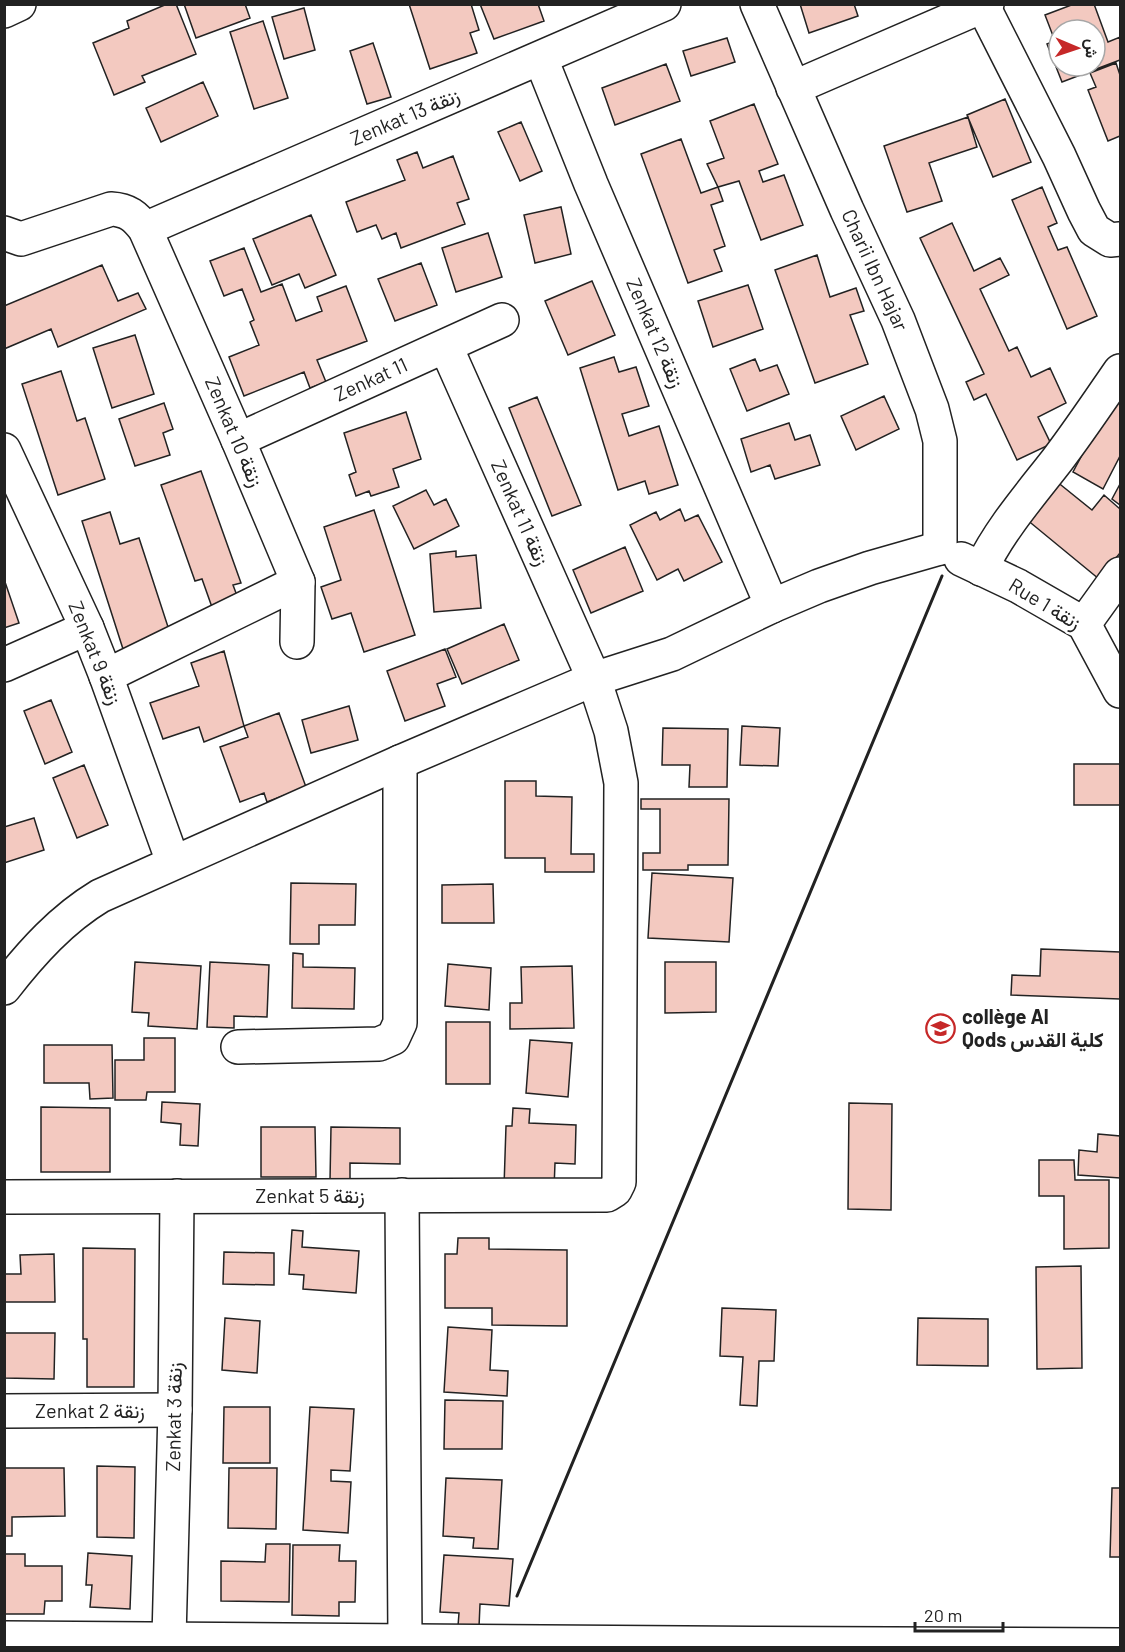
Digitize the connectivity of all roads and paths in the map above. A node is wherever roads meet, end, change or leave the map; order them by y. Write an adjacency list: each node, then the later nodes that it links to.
1 (19, 4): 5 (street)
2 (664, 4): 6 (street, Zenkat 13 زنقة)
3 (757, 4): 7 (street, Charii Ibn Hajar)
4 (985, 5): 7 (street); 10 (street)
5 (4, 11)
6 (541, 59): 8 (street, Zenkat 13 زنقة); 20 (street, Zenkat 12 زنقة)
7 (793, 88): 16 (street, Charii Ibn Hajar)
8 (145, 229): 9 (street, Zenkat 10 زنقة); 14 (street, Zenkat 10 زنقة)
9 (4, 233)
10 (1120, 239)
11 (502, 320): 12 (street, Zenkat 11)
12 (446, 347): 14 (street, Zenkat 11); 26 (street, Zenkat 11 زنقة)
13 (1120, 371): 17 (street)
14 (238, 440): 19 (street, Zenkat 10 زنقة)
15 (4, 450): 22 (street, Zenkat 9 زنقة)
16 (940, 548): 17 (street, Rue 1 زنقة); 20 (street)
17 (981, 569): 21 (street, Rue 1 زنقة)
18 (1118, 581): 21 (street)
19 (298, 582): 23 (street); 25 (street)
20 (772, 606): 26 (street)
21 (1084, 624): 27 (street, Rue 1 زنقة)
22 (87, 628): 24 (street); 25 (street, Zenkat 9 زنقة)
23 (297, 642)
24 (4, 664)
25 (106, 676): 29 (street, Zenkat 9 زنقة)
26 (594, 680): 28 (street); 32 (street, Zenkat 11 زنقة)
27 (1120, 691)
28 (400, 762): 29 (street); 31 (street)
29 (173, 862): 30 (street)
30 (4, 988)
31 (238, 1047)
32 (615, 1190): 33 (street, Zenkat 5 زنقة)
33 (402, 1195): 34 (street, Zenkat 5 زنقة); 40 (street)
34 (177, 1196): 35 (street, Zenkat 5 زنقة); 36 (street, Zenkat 3 زنقة)
35 (4, 1197)
36 (175, 1410): 37 (street, Zenkat 2 زنقة); 39 (street, Zenkat 3 زنقة)
37 (4, 1411)
38 (4, 1638): 39 (street)
39 (169, 1638): 40 (street)
40 (405, 1639): 41 (street)
41 (548, 1645): 43 (street)
42 (1120, 1645): 43 (street)
43 (1072, 1646)

